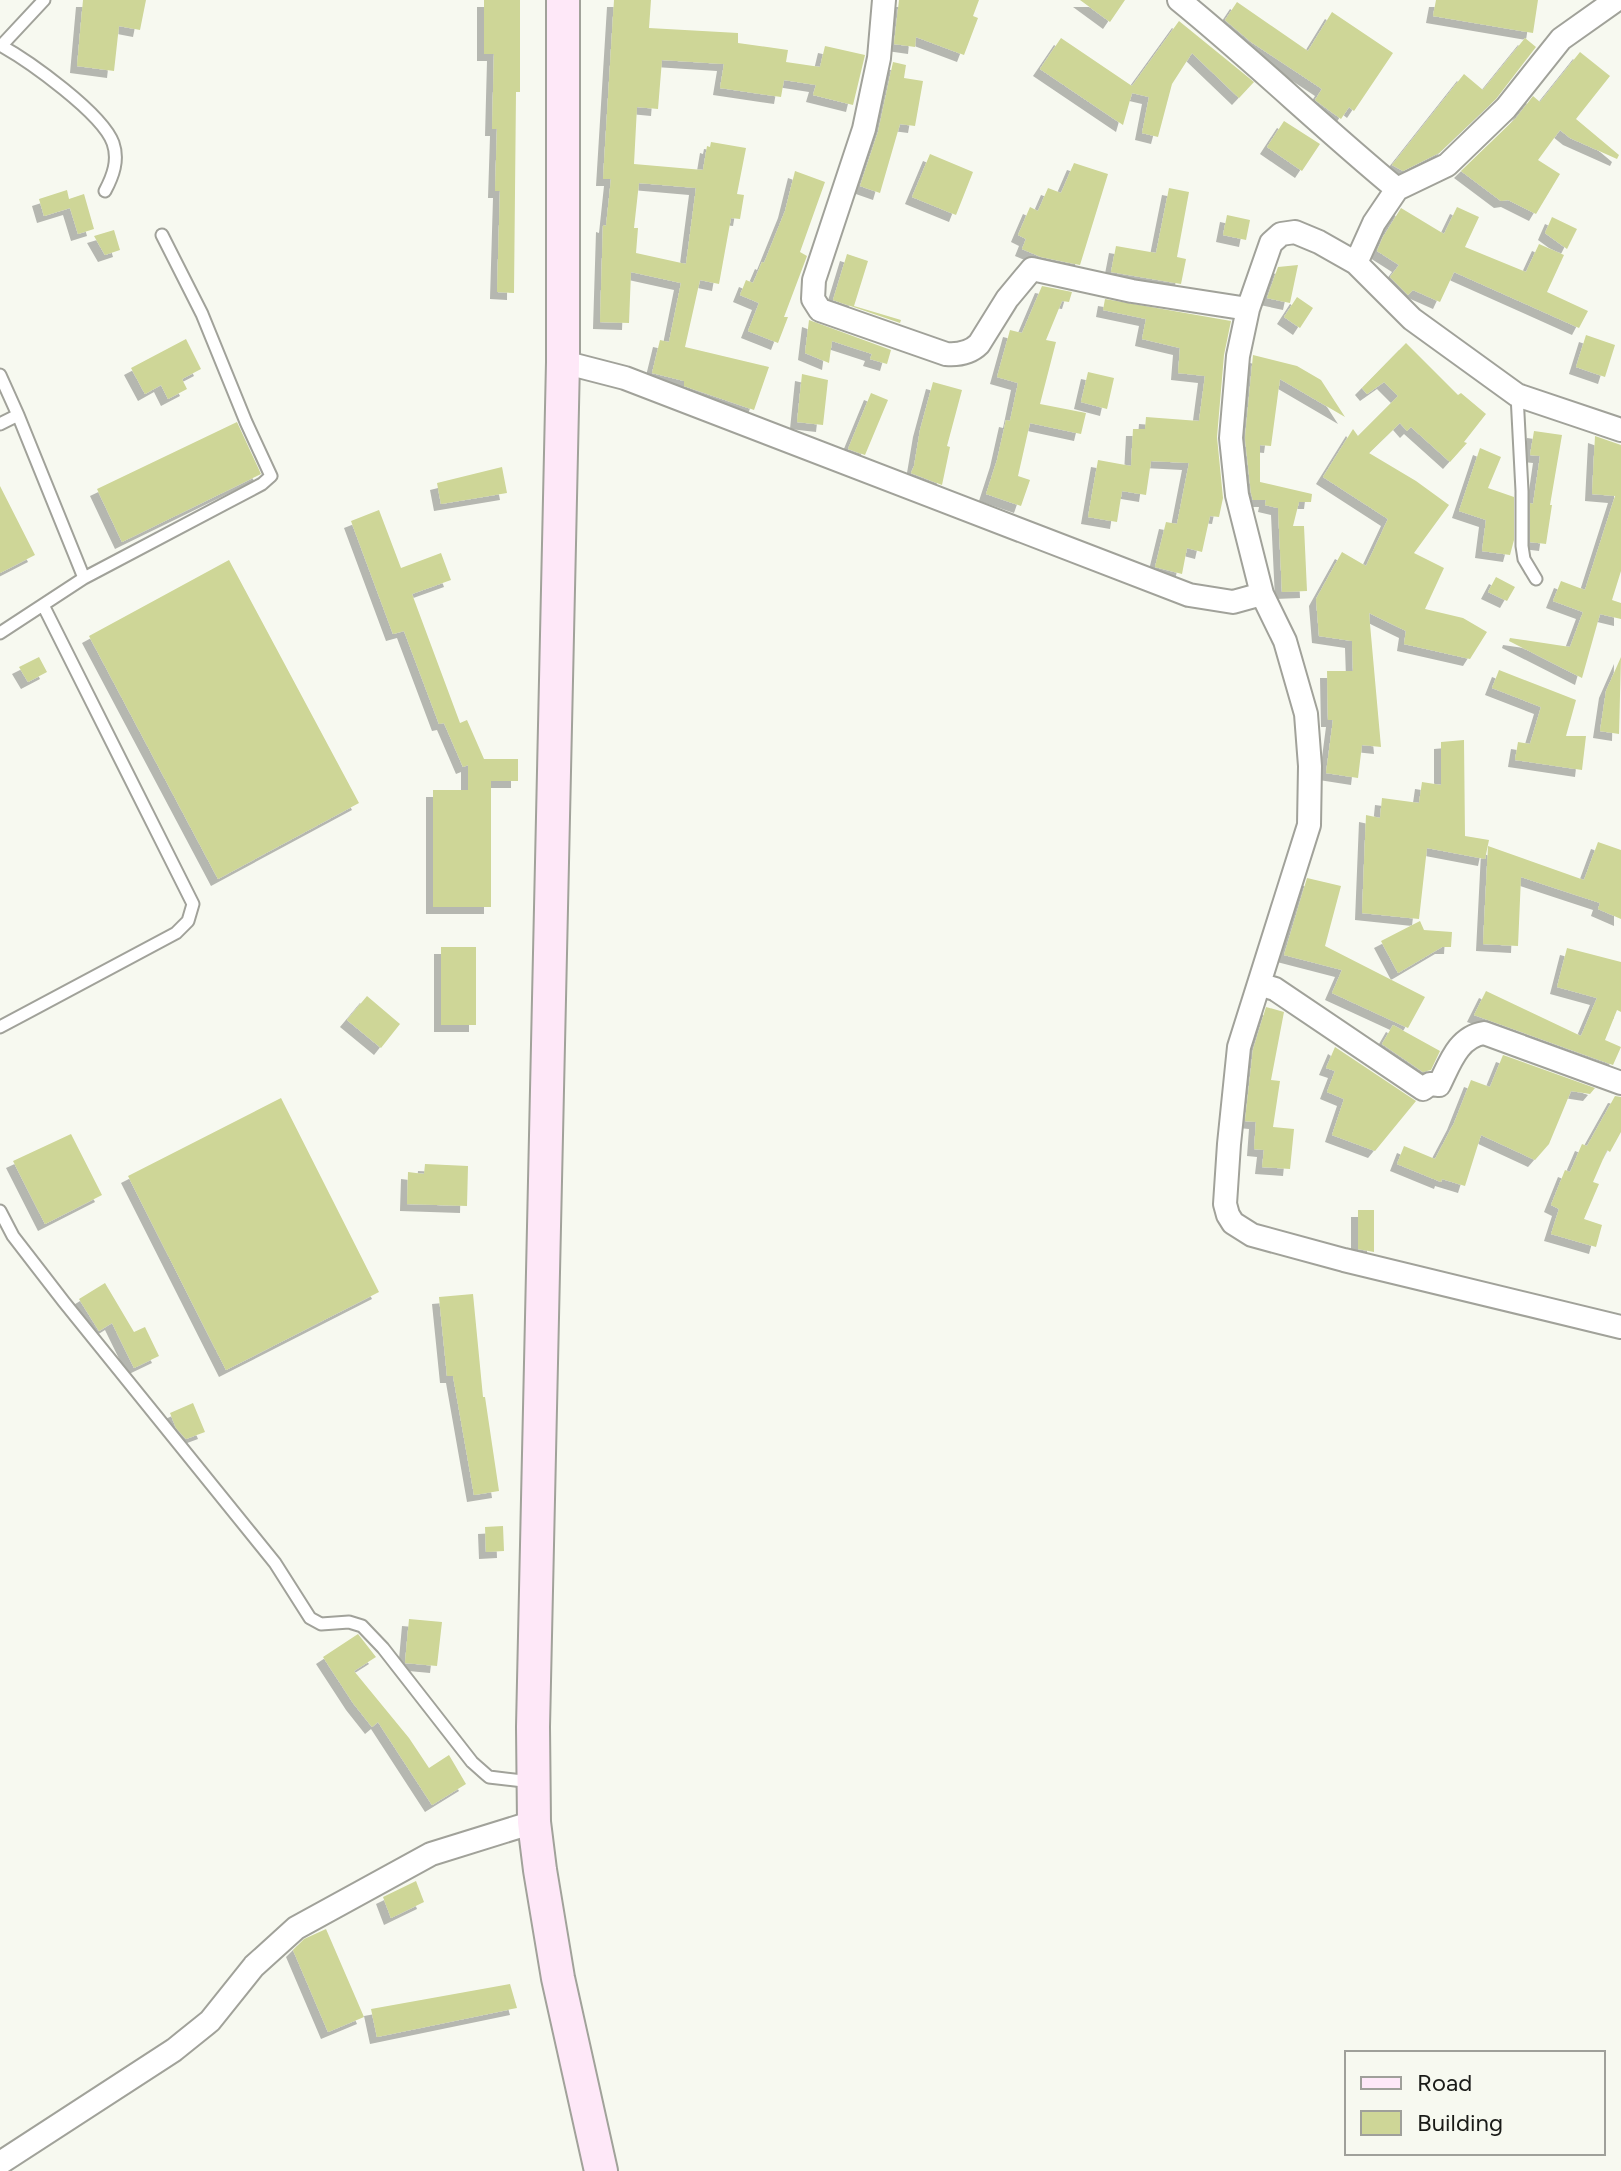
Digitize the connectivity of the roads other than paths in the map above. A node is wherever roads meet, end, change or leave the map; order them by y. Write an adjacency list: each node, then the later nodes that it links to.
1 (44, 0): 6 (lane)
2 (563, 0): 12 (main road)
3 (884, 0): 11 (street)
4 (1179, 0): 7 (street)
5 (1616, 0): 7 (street)
6 (1, 45): 8 (lane)
7 (1397, 189): 10 (street)
8 (105, 191)
9 (162, 235): 18 (lane)
10 (1356, 263): 11 (street); 14 (street)
11 (1248, 309): 20 (street)
12 (563, 362): 20 (street); 28 (main road)
13 (0, 375): 15 (lane)
14 (1517, 395): 17 (street); 19 (lane)
15 (18, 415): 16 (lane); 18 (lane)
16 (0, 424)
17 (1621, 430)
18 (84, 578): 21 (lane)
19 (1536, 579)
20 (1262, 594): 23 (street)
21 (44, 607): 22 (lane); 24 (lane)
22 (0, 633)
23 (1259, 984): 25 (street); 27 (street)
24 (0, 1027)
25 (1621, 1083)
26 (0, 1211): 28 (lane)
27 (1619, 1321)
28 (534, 1782): 29 (main road)
29 (534, 1822): 30 (street); 31 (main road)
30 (0, 2163)
31 (601, 2171)

